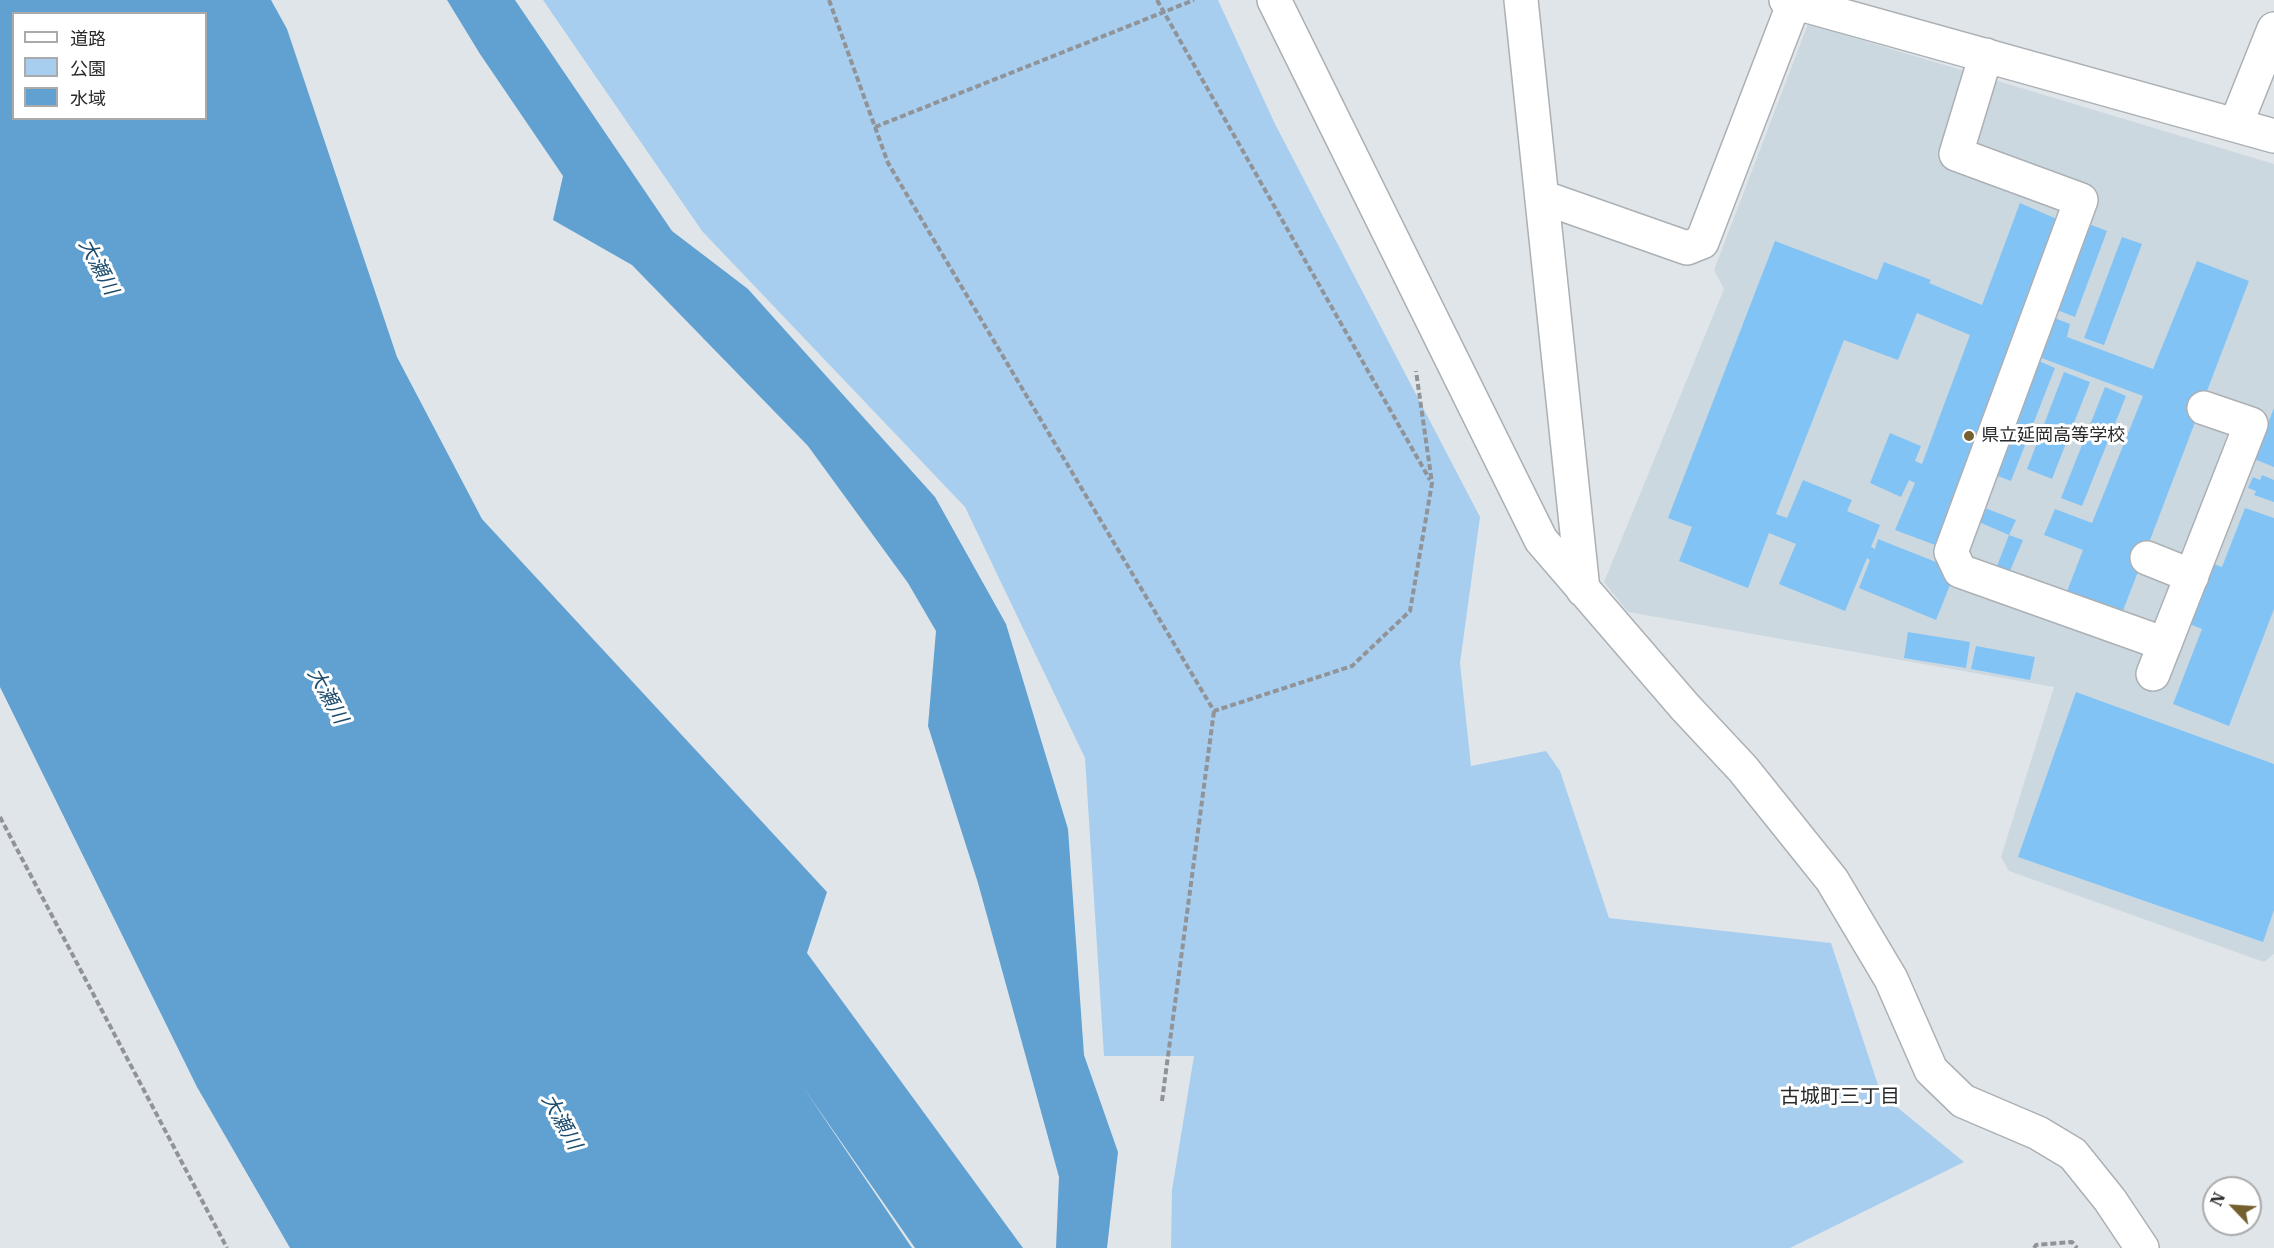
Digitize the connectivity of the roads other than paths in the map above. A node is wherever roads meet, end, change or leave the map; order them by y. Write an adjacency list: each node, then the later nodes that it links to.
1 (1274, 0): 12 (street)
2 (1521, 0): 8 (street)
3 (1792, 1): 5 (street); 8 (street)
4 (2274, 29): 6 (street)
5 (1986, 55): 6 (street); 13 (street)
6 (2236, 124): 7 (street)
7 (2274, 136)
8 (1542, 197): 12 (street)
9 (2204, 408): 11 (street)
10 (2147, 558): 11 (street)
11 (2192, 576): 13 (street)
12 (1583, 590): 15 (street)
13 (2165, 644): 14 (street)
14 (2154, 674)
15 (2142, 1248)

